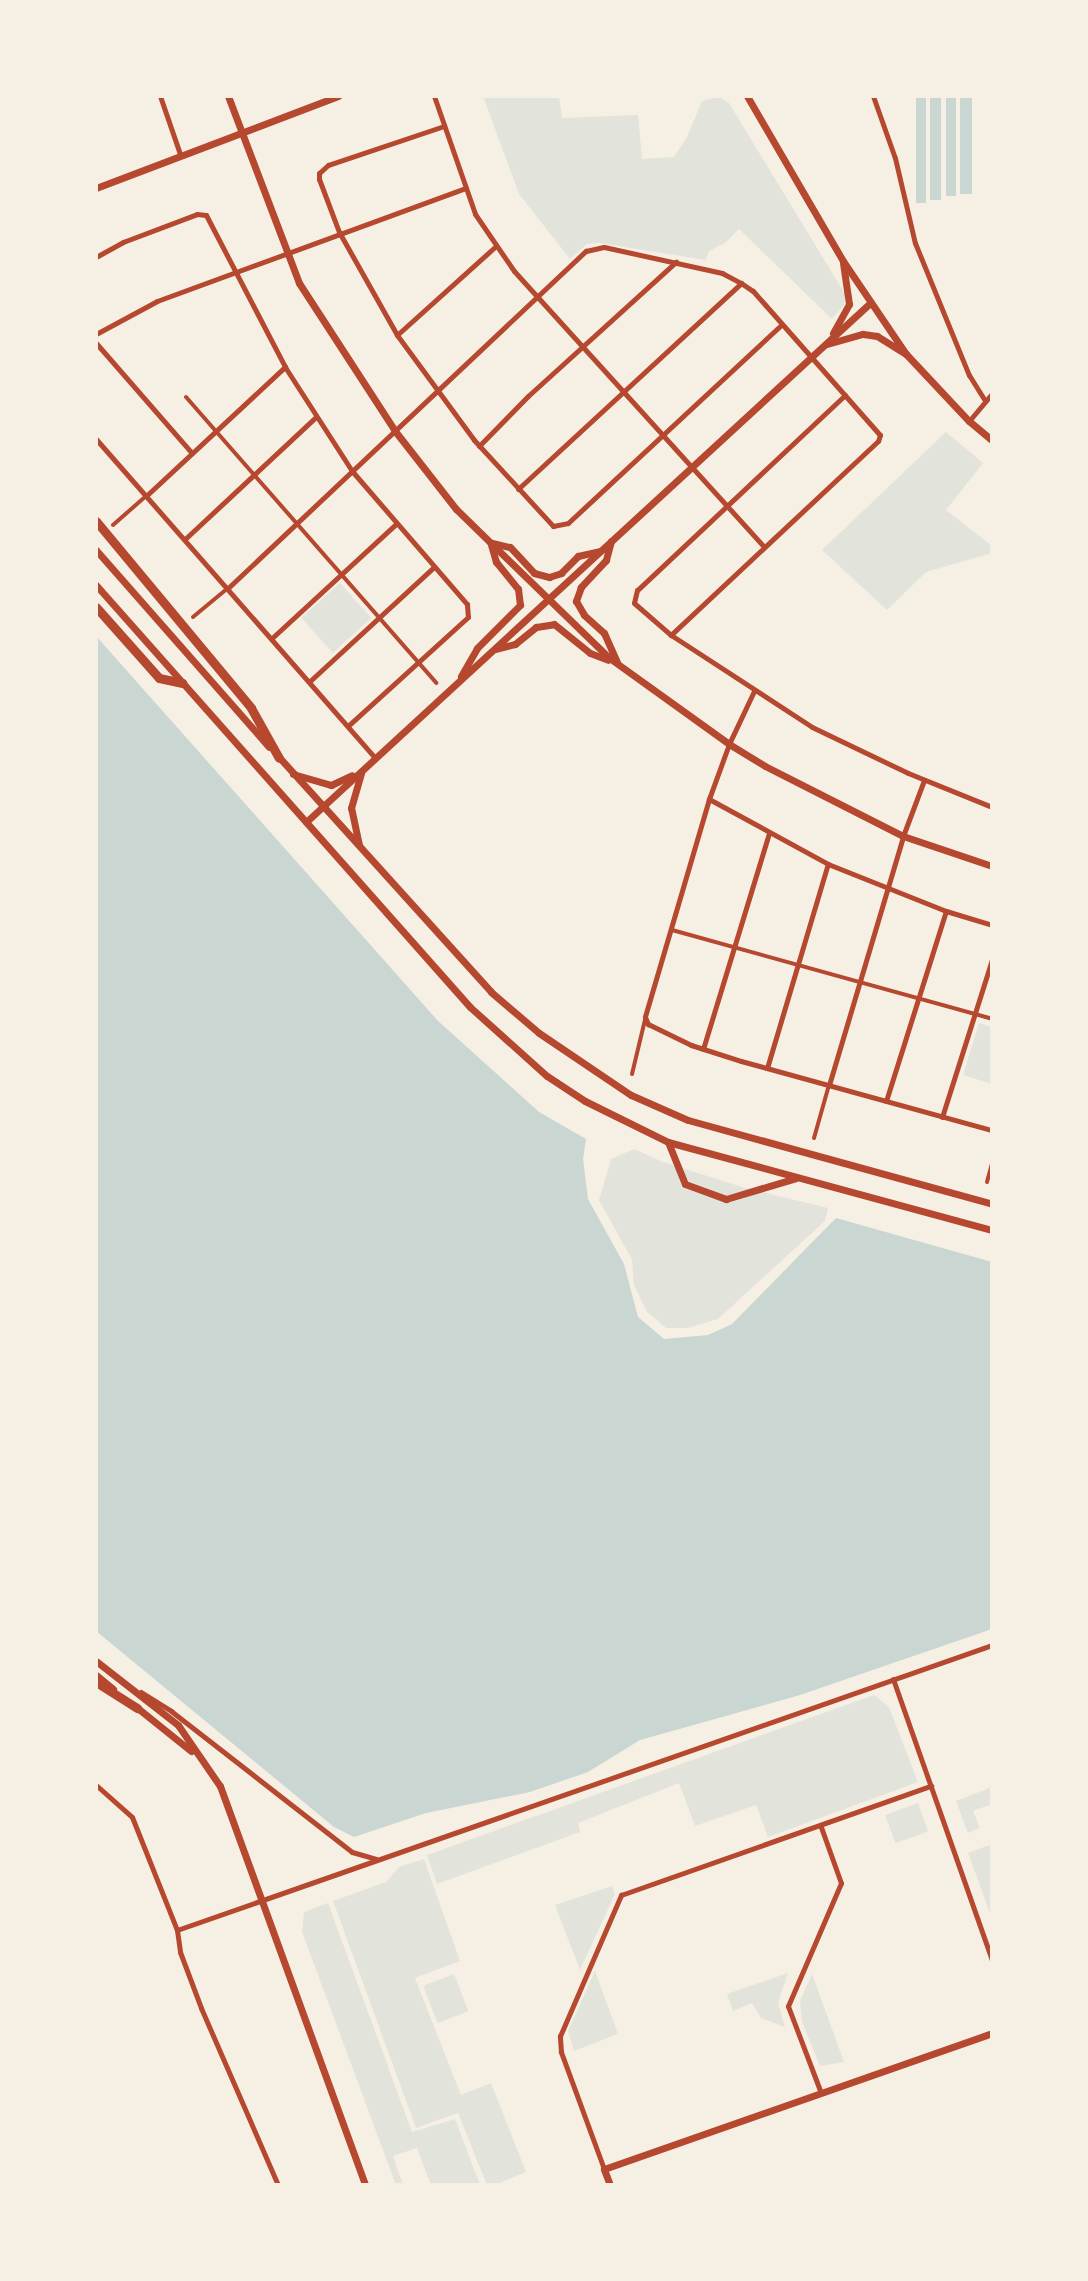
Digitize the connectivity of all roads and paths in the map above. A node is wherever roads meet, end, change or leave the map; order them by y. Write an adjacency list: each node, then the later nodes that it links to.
1 (160, 96): 9 (street)
2 (228, 96): 8 (main road)
3 (338, 96): 8 (main road)
4 (434, 96): 7 (street)
5 (747, 96): 16 (main road)
6 (873, 96): 36 (street)
7 (444, 126): 11 (street); 12 (street)
8 (241, 132): 9 (main road); 14 (main road)
9 (180, 154): 10 (main road)
10 (96, 188)
11 (466, 188): 12 (street); 13 (street)
12 (339, 232): 14 (street); 24 (street)
13 (496, 246): 20 (street); 24 (street)
14 (285, 251): 18 (street); 40 (main road)
15 (96, 257): 18 (street)
16 (843, 261): 21 (main road); 26 (main road)
17 (676, 262): 19 (street); 20 (street); 27 (street)
18 (233, 271): 23 (street); 30 (street)
19 (741, 283): 22 (street); 31 (street)
20 (536, 298): 27 (street); 32 (street)
21 (870, 303): 26 (main road); 28 (main road)
22 (782, 324): 29 (street); 41 (street)
23 (96, 334)
24 (397, 335): 32 (street)
25 (96, 343): 45 (street)
26 (827, 343): 28 (main road); 29 (main road)
27 (580, 348): 31 (street); 44 (street)
28 (906, 354): 38 (main road)
29 (812, 357): 34 (street); 46 (main road)
30 (285, 367): 37 (street); 39 (street)
31 (622, 391): 41 (street); 49 (street)
32 (436, 392): 40 (street); 44 (street)
33 (992, 394): 36 (street)
34 (845, 395): 51 (street); 59 (street)
35 (186, 397): 39 (street)
36 (984, 399): 38 (street)
37 (316, 417): 47 (street); 48 (street)
38 (969, 421): 43 (main road)
39 (216, 431): 45 (street); 48 (street)
40 (395, 431): 47 (street); 58 (main road)
41 (662, 434): 46 (street); 49 (street)
42 (96, 439): 50 (street)
43 (992, 440)
44 (479, 446): 49 (street)
45 (192, 453): 50 (street)
46 (692, 467): 51 (street); 57 (main road)
47 (352, 471): 53 (street); 55 (street)
48 (254, 474): 53 (street); 56 (street)
49 (518, 489)
50 (146, 496): 54 (street); 56 (street)
51 (727, 504): 59 (street); 70 (street)
52 (96, 521): 82 (highway)
53 (296, 523): 63 (street); 65 (street)
54 (113, 525)
55 (395, 525): 62 (street); 63 (street)
56 (184, 539): 65 (street)
57 (612, 540): 61 (main road); 74 (main road)
58 (490, 542): 61 (main road); 66 (main road); 78 (main road)
59 (764, 547): 70 (street)
60 (96, 550): 82 (main road)
61 (600, 551): 66 (main road)
62 (433, 568): 69 (street); 73 (street)
63 (341, 574): 69 (street); 71 (street)
64 (96, 585): 76 (main road)
65 (228, 588): 68 (street); 71 (street)
66 (548, 599): 72 (main road); 74 (main road)
67 (96, 607): 76 (highway)
68 (193, 617)
69 (379, 617): 73 (street); 75 (street)
70 (671, 635): 79 (street)
71 (272, 638): 75 (street)
72 (493, 650): 74 (main road); 78 (main road)
73 (418, 662): 77 (street); 80 (street)
74 (618, 664): 81 (main road)
75 (310, 681): 80 (street)
76 (182, 683): 90 (main road)
77 (436, 683)
78 (456, 684): 83 (main road)
79 (754, 691): 81 (street); 86 (street)
80 (348, 726): 83 (street)
81 (729, 744): 87 (street); 92 (main road)
82 (279, 758): 85 (main road)
83 (375, 758): 84 (main road)
84 (362, 770): 85 (main road); 88 (main road); 93 (main road)
85 (293, 773): 88 (main road)
86 (924, 780): 89 (street); 92 (street)
87 (709, 799): 91 (street); 99 (street)
88 (322, 807): 90 (main road); 93 (main road)
89 (992, 807)
90 (306, 822): 116 (main road)
91 (769, 833): 94 (street); 100 (street)
92 (903, 836): 95 (main road); 96 (street)
93 (359, 848): 120 (main road)
94 (828, 864): 96 (street); 102 (street)
95 (992, 866)
96 (887, 889): 97 (street); 103 (street)
97 (946, 911): 98 (street); 104 (street)
98 (992, 925)
99 (672, 930): 100 (street); 106 (street)
100 (734, 947): 102 (street); 108 (street)
101 (992, 959): 105 (street)
102 (798, 965): 103 (street); 109 (street)
103 (859, 982): 104 (street); 111 (street)
104 (918, 999): 105 (street); 112 (street)
105 (974, 1014): 107 (street); 113 (street)
106 (645, 1017): 108 (street); 110 (street)
107 (992, 1019)
108 (703, 1049): 109 (street)
109 (767, 1068): 111 (street)
110 (632, 1074)
111 (829, 1085): 112 (street); 115 (street)
112 (886, 1101): 113 (street)
113 (942, 1117): 114 (street)
114 (992, 1130)
115 (814, 1138)
116 (668, 1142): 118 (main road); 118 (main road)
117 (992, 1163): 119 (street)
118 (799, 1177): 121 (main road)
119 (987, 1182)
120 (992, 1204)
121 (992, 1230)
122 (992, 1645): 126 (street)
123 (96, 1661): 125 (main road)
124 (96, 1675): 128 (main road)
125 (118, 1678): 129 (main road); 133 (street)
126 (893, 1679): 131 (street); 133 (street)
127 (96, 1682): 128 (highway)
128 (137, 1708): 129 (main road)
129 (196, 1754): 134 (main road)
130 (96, 1785): 135 (street)
131 (931, 1786): 132 (street); 136 (street)
132 (821, 1827): 138 (street); 139 (street)
133 (377, 1860): 134 (street)
134 (263, 1900): 135 (street); 141 (main road)
135 (177, 1930): 140 (street)
136 (992, 1960)
137 (992, 2033): 138 (main road)
138 (821, 2093): 139 (main road)
139 (604, 2169): 142 (main road)
140 (278, 2185)
141 (365, 2185)
142 (610, 2185)

